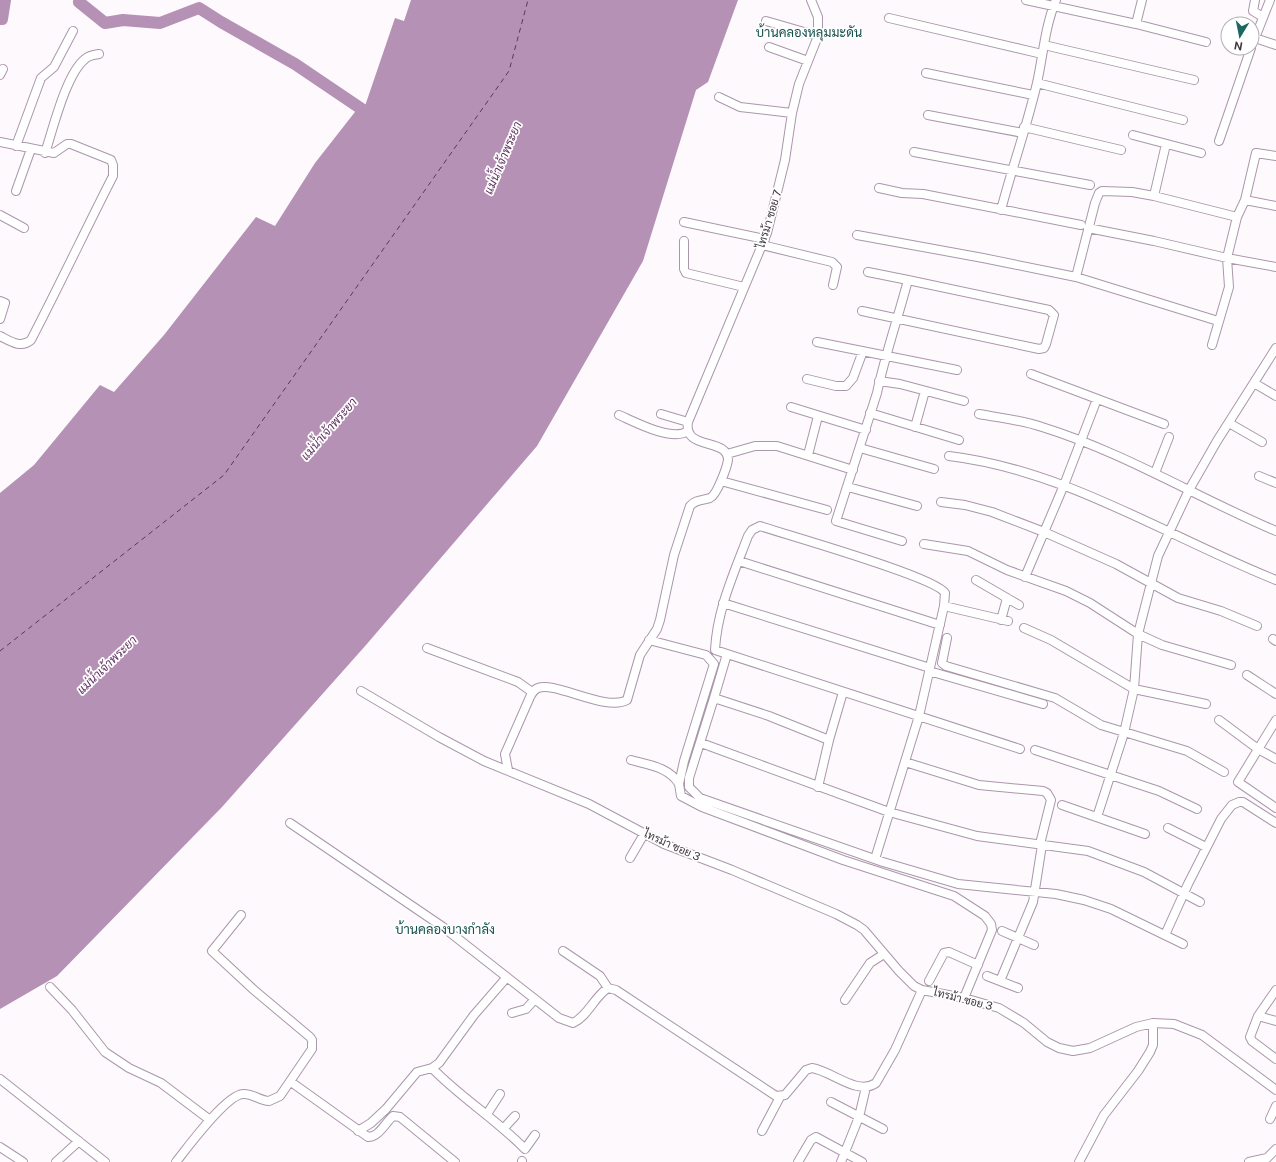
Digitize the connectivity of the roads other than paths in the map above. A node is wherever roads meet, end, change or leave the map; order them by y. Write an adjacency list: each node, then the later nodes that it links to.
1 (811, 0): 13 (street, ไทรม้า ซอย 7)
2 (1026, 0): 6 (street)
3 (1142, 0): 10 (street)
4 (1255, 0): 7 (street)
5 (1270, 0): 7 (street)
6 (1055, 3): 10 (street); 18 (street)
7 (1263, 17): 11 (street)
8 (889, 18): 18 (street)
9 (766, 21): 13 (street)
10 (1136, 24): 14 (street)
11 (1260, 24)
12 (73, 31): 35 (street)
13 (818, 36): 21 (street, ไทรม้า ซอย 7)
14 (1206, 42)
15 (1260, 43): 16 (street)
16 (1276, 45)
17 (769, 47): 21 (street)
18 (1043, 50): 23 (street); 24 (street)
19 (99, 54): 39 (street)
20 (1248, 56): 32 (street)
21 (808, 61): 27 (street, ไทรม้า ซอย 7)
22 (926, 73): 25 (street)
23 (1194, 80)
24 (1037, 84): 25 (street); 29 (street)
25 (1033, 95): 30 (street)
26 (719, 97): 27 (street)
27 (792, 113): 57 (street, ไทรม้า ซอย 7)
28 (928, 115): 30 (street)
29 (1182, 120)
30 (1023, 130): 37 (street); 42 (street)
31 (1133, 135): 34 (street)
32 (1219, 141)
33 (0, 142): 35 (street)
34 (1166, 144): 40 (street); 46 (street)
35 (16, 146): 36 (street)
36 (32, 149): 39 (street); 45 (street)
37 (1120, 150)
38 (914, 152): 42 (street)
39 (45, 153): 70 (street)
40 (1201, 153)
41 (1276, 156): 47 (street)
42 (1011, 171): 43 (street); 49 (street)
43 (1090, 186)
44 (879, 188): 49 (street)
45 (16, 191)
46 (1154, 196): 51 (street); 53 (street)
47 (1245, 200): 48 (street); 51 (street)
48 (1276, 206)
49 (1002, 210): 53 (street)
50 (0, 215): 54 (street)
51 (1237, 217): 58 (street)
52 (684, 222): 57 (street)
53 (1085, 227): 58 (street); 61 (street)
54 (24, 228)
55 (857, 235): 61 (street)
56 (684, 241): 64 (street)
57 (763, 242): 63 (street); 64 (street, ไทรม้า ซอย 7)
58 (1227, 258): 59 (street); 69 (street)
59 (1276, 267)
60 (868, 272): 62 (street)
61 (1076, 277): 69 (street)
62 (908, 280): 67 (street); 67 (street)
63 (833, 285)
64 (744, 287): 91 (street, ไทรม้า ซอย 7)
65 (0, 301): 68 (street)
66 (862, 312): 67 (street)
67 (898, 318): 75 (street)
68 (0, 319)
69 (1218, 321): 72 (street)
70 (0, 336)
71 (817, 342): 74 (street)
72 (1212, 345)
73 (1276, 348): 80 (street)
74 (863, 351): 75 (street); 78 (street)
75 (887, 356): 76 (street); 79 (street)
76 (957, 370)
77 (1031, 374): 83 (street)
78 (807, 379)
79 (879, 382): 81 (street); 86 (street)
80 (1254, 383): 82 (street); 92 (street)
81 (925, 391): 84 (street); 94 (street)
82 (1276, 396)
83 (1097, 399): 93 (street); 99 (street)
84 (964, 402)
85 (791, 407): 90 (street)
86 (870, 413): 94 (street); 95 (street)
87 (661, 414): 91 (street)
88 (979, 414): 99 (street)
89 (619, 415): 96 (street)
90 (818, 416): 95 (street); 103 (street)
91 (688, 422): 96 (street, ไทรม้า ซอย 7)
92 (1229, 423): 100 (street); 113 (street)
93 (1164, 424)
94 (915, 427): 98 (street)
95 (866, 430): 101 (street)
96 (688, 431): 102 (street)
97 (1169, 437): 107 (street)
98 (959, 440)
99 (1081, 442): 107 (street); 111 (street)
100 (1262, 442)
101 (860, 448): 105 (street); 106 (street)
102 (727, 454): 103 (street); 109 (street)
103 (808, 455): 106 (street)
104 (949, 456): 111 (street)
105 (934, 469)
106 (853, 470): 112 (street)
107 (1155, 473): 113 (street)
108 (1259, 476): 110 (street)
109 (721, 481): 116 (street); 136 (street)
110 (1276, 483)
111 (1064, 485): 118 (street); 119 (street)
112 (848, 487): 115 (street); 120 (street)
113 (1189, 490): 117 (street); 119 (street)
114 (941, 502): 118 (street)
115 (917, 506)
116 (827, 510)
117 (1276, 531)
118 (1044, 532): 123 (street); 126 (street)
119 (1169, 532): 125 (street); 126 (street)
120 (902, 541)
121 (924, 544): 123 (street)
122 (739, 560): 128 (street); 130 (street); 131 (street)
123 (1025, 577): 134 (street)
124 (976, 580): 127 (street)
125 (1276, 580)
126 (1150, 582): 132 (street); 134 (street)
127 (1007, 598): 129 (street); 130 (street)
128 (723, 603): 138 (street); 140 (street)
129 (1019, 605)
130 (944, 606): 131 (street)
131 (940, 625): 140 (street)
132 (1257, 626)
133 (1024, 628): 142 (street)
134 (1138, 634): 139 (street); 142 (street)
135 (947, 638): 153 (street)
136 (649, 640): 144 (street); 165 (street)
137 (427, 648): 144 (street)
138 (727, 654): 145 (street); 147 (street)
139 (1231, 665)
140 (929, 669): 148 (street); 150 (street)
141 (1247, 675): 146 (street)
142 (1134, 689): 149 (street); 153 (street)
143 (361, 691): 162 (street, ไทรม้า ซอย 3)
144 (532, 692): 162 (street)
145 (843, 692): 150 (street); 154 (street)
146 (1276, 694)
147 (714, 698): 154 (street); 155 (street)
148 (1043, 704)
149 (1206, 704)
150 (919, 716): 156 (street); 161 (street)
151 (1219, 720): 157 (street)
152 (1276, 720): 157 (street)
153 (1124, 733): 163 (street); 164 (street)
154 (829, 740): 166 (street)
155 (701, 743): 166 (street); 180 (street)
156 (1020, 749)
157 (1258, 749): 159 (street); 168 (street)
158 (1035, 750): 164 (street)
159 (1276, 759)
160 (631, 760): 165 (street)
161 (905, 762): 170 (street); 177 (street)
162 (508, 770): 175 (street, ไทรม้า ซอย 3)
163 (1224, 772)
164 (1111, 775): 169 (street); 171 (street)
165 (679, 784): 192 (street)
166 (818, 787): 170 (street)
167 (1062, 805): 171 (street)
168 (1276, 808)
169 (1197, 809)
170 (889, 812): 177 (street); 180 (street)
171 (1097, 817): 176 (street)
172 (290, 823): 194 (street)
173 (1276, 823): 178 (street)
174 (1168, 828): 178 (street)
175 (644, 834): 179 (street); 191 (street, ไทรม้า ซอย 3)
176 (1145, 834)
177 (1041, 844): 181 (street); 182 (street)
178 (1206, 848): 182 (street)
179 (630, 858)
180 (874, 859): 181 (street)
181 (1035, 892): 186 (street); 187 (street)
182 (1183, 893): 183 (street); 186 (street)
183 (1200, 902)
184 (240, 915): 212 (street)
185 (1002, 931): 187 (street)
186 (1164, 935): 188 (street)
187 (1019, 938): 189 (street); 196 (street)
188 (1183, 944)
189 (1034, 945)
190 (562, 951): 198 (street)
191 (884, 954): 200 (street, ไทรม้า ซอย 3); 204 (street)
192 (978, 965): 195 (street); 202 (street)
193 (987, 976): 196 (street)
194 (507, 977): 203 (street); 210 (street)
195 (929, 981)
196 (1000, 981): 199 (street)
197 (50, 988): 223 (street)
198 (608, 988): 203 (street); 216 (street)
199 (1018, 988)
200 (922, 990): 202 (street, ไทรม้า ซอย 3); 213 (street)
201 (1276, 990): 206 (street)
202 (964, 998): 208 (street, ไทรม้า ซอย 3)
203 (534, 999): 205 (street)
204 (845, 1000)
205 (512, 1013)
206 (1258, 1016): 207 (street); 209 (street)
207 (1276, 1021)
208 (1153, 1023): 214 (street, ไทรม้า ซอย 3); 242 (street)
209 (1276, 1059)
210 (432, 1068): 219 (street); 226 (street)
211 (0, 1079): 229 (street)
212 (291, 1082): 223 (street); 226 (street)
213 (863, 1087): 216 (street); 221 (street)
214 (1276, 1090)
215 (500, 1094): 219 (street)
216 (780, 1096): 227 (street)
217 (831, 1102): 221 (street)
218 (1276, 1106): 222 (street)
219 (487, 1114): 224 (street)
220 (515, 1116): 224 (street)
221 (857, 1119): 225 (street); 232 (street)
222 (1270, 1119)
223 (210, 1120): 237 (street)
224 (504, 1128): 228 (street)
225 (883, 1129)
226 (358, 1131): 238 (street)
227 (762, 1132)
228 (535, 1135)
229 (78, 1140): 235 (street); 236 (street)
230 (0, 1147): 234 (street)
231 (1276, 1149): 233 (street)
232 (846, 1153): 239 (street); 240 (street); 241 (street)
233 (1265, 1160): 243 (street)
234 (24, 1162)
235 (56, 1162)
236 (105, 1162)
237 (176, 1162)
238 (455, 1162)
239 (798, 1162)
240 (841, 1162)
241 (862, 1162)
242 (1079, 1162)
243 (1249, 1162)

